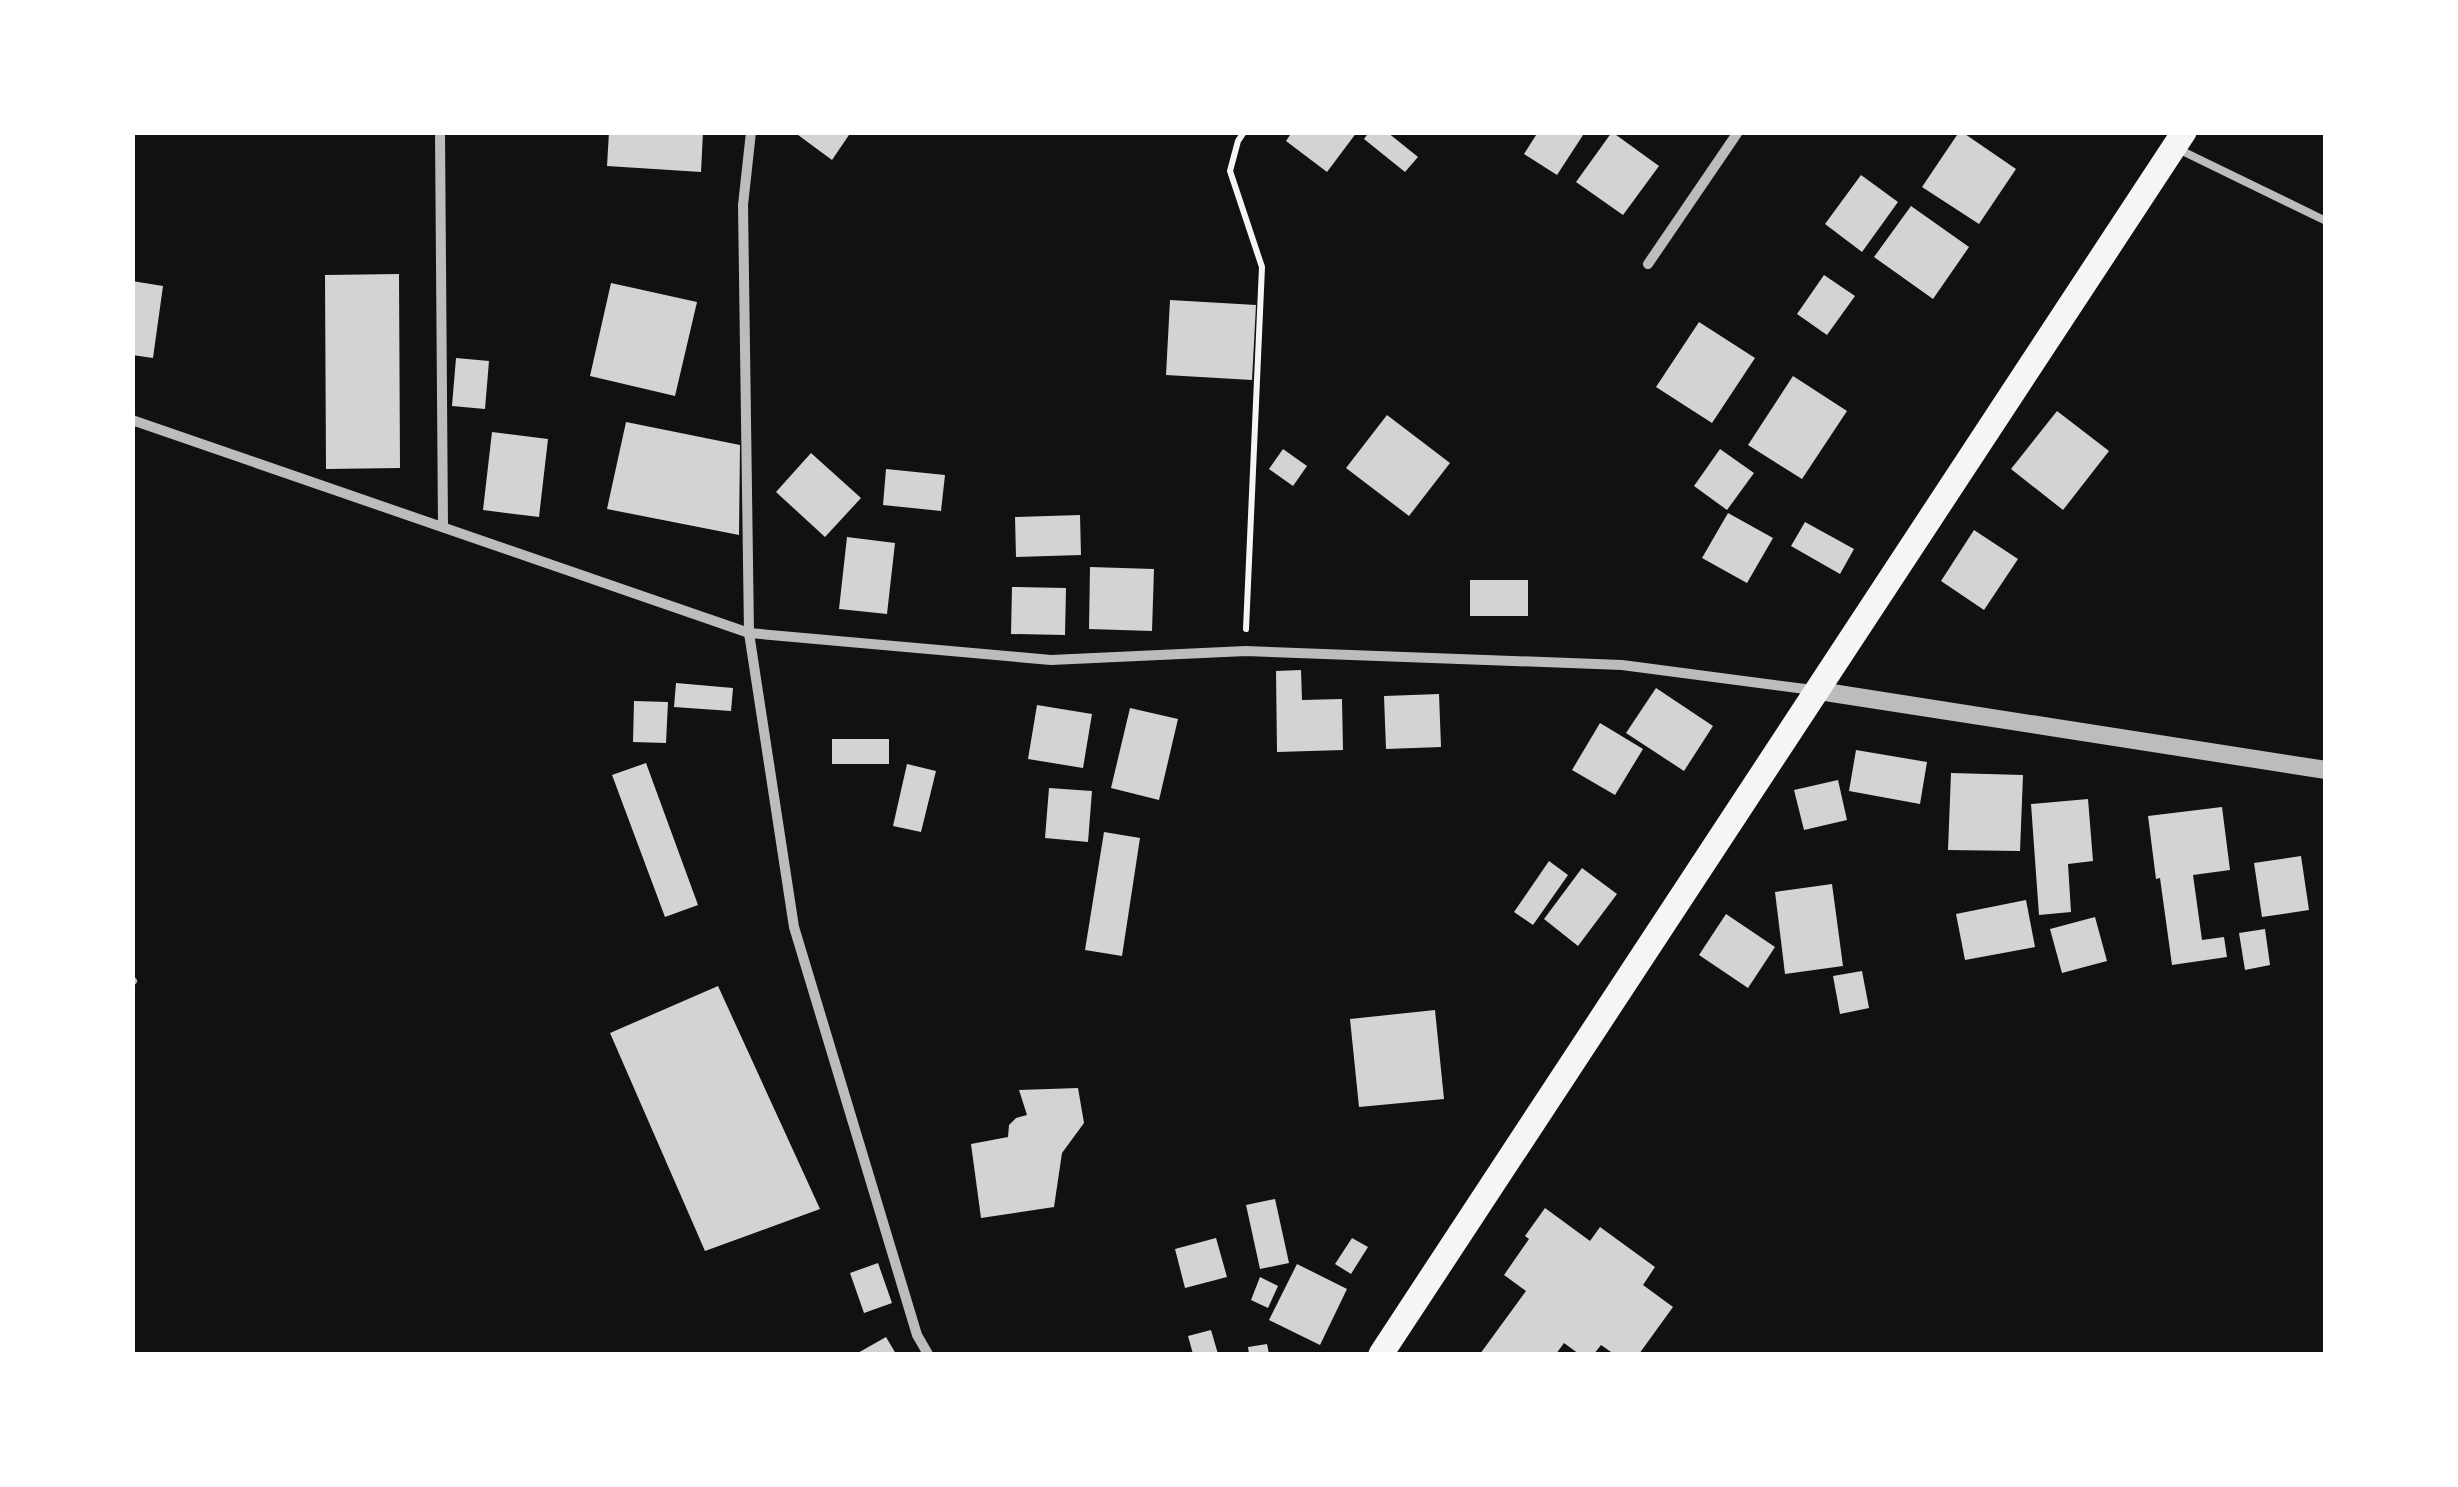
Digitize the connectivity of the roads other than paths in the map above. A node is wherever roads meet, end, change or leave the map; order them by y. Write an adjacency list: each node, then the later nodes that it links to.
1 (440, 132): 8 (street)
2 (751, 132): 9 (street)
3 (1738, 132): 6 (street)
4 (2179, 140): 5 (lane); 10 (main road)
5 (2326, 221)
6 (1648, 264)
7 (132, 420): 8 (street)
8 (443, 527): 9 (street)
9 (749, 633): 10 (street); 12 (street)
10 (1819, 691): 11 (street); 13 (main road)
11 (2326, 770)
12 (928, 1354)
13 (1382, 1354)

